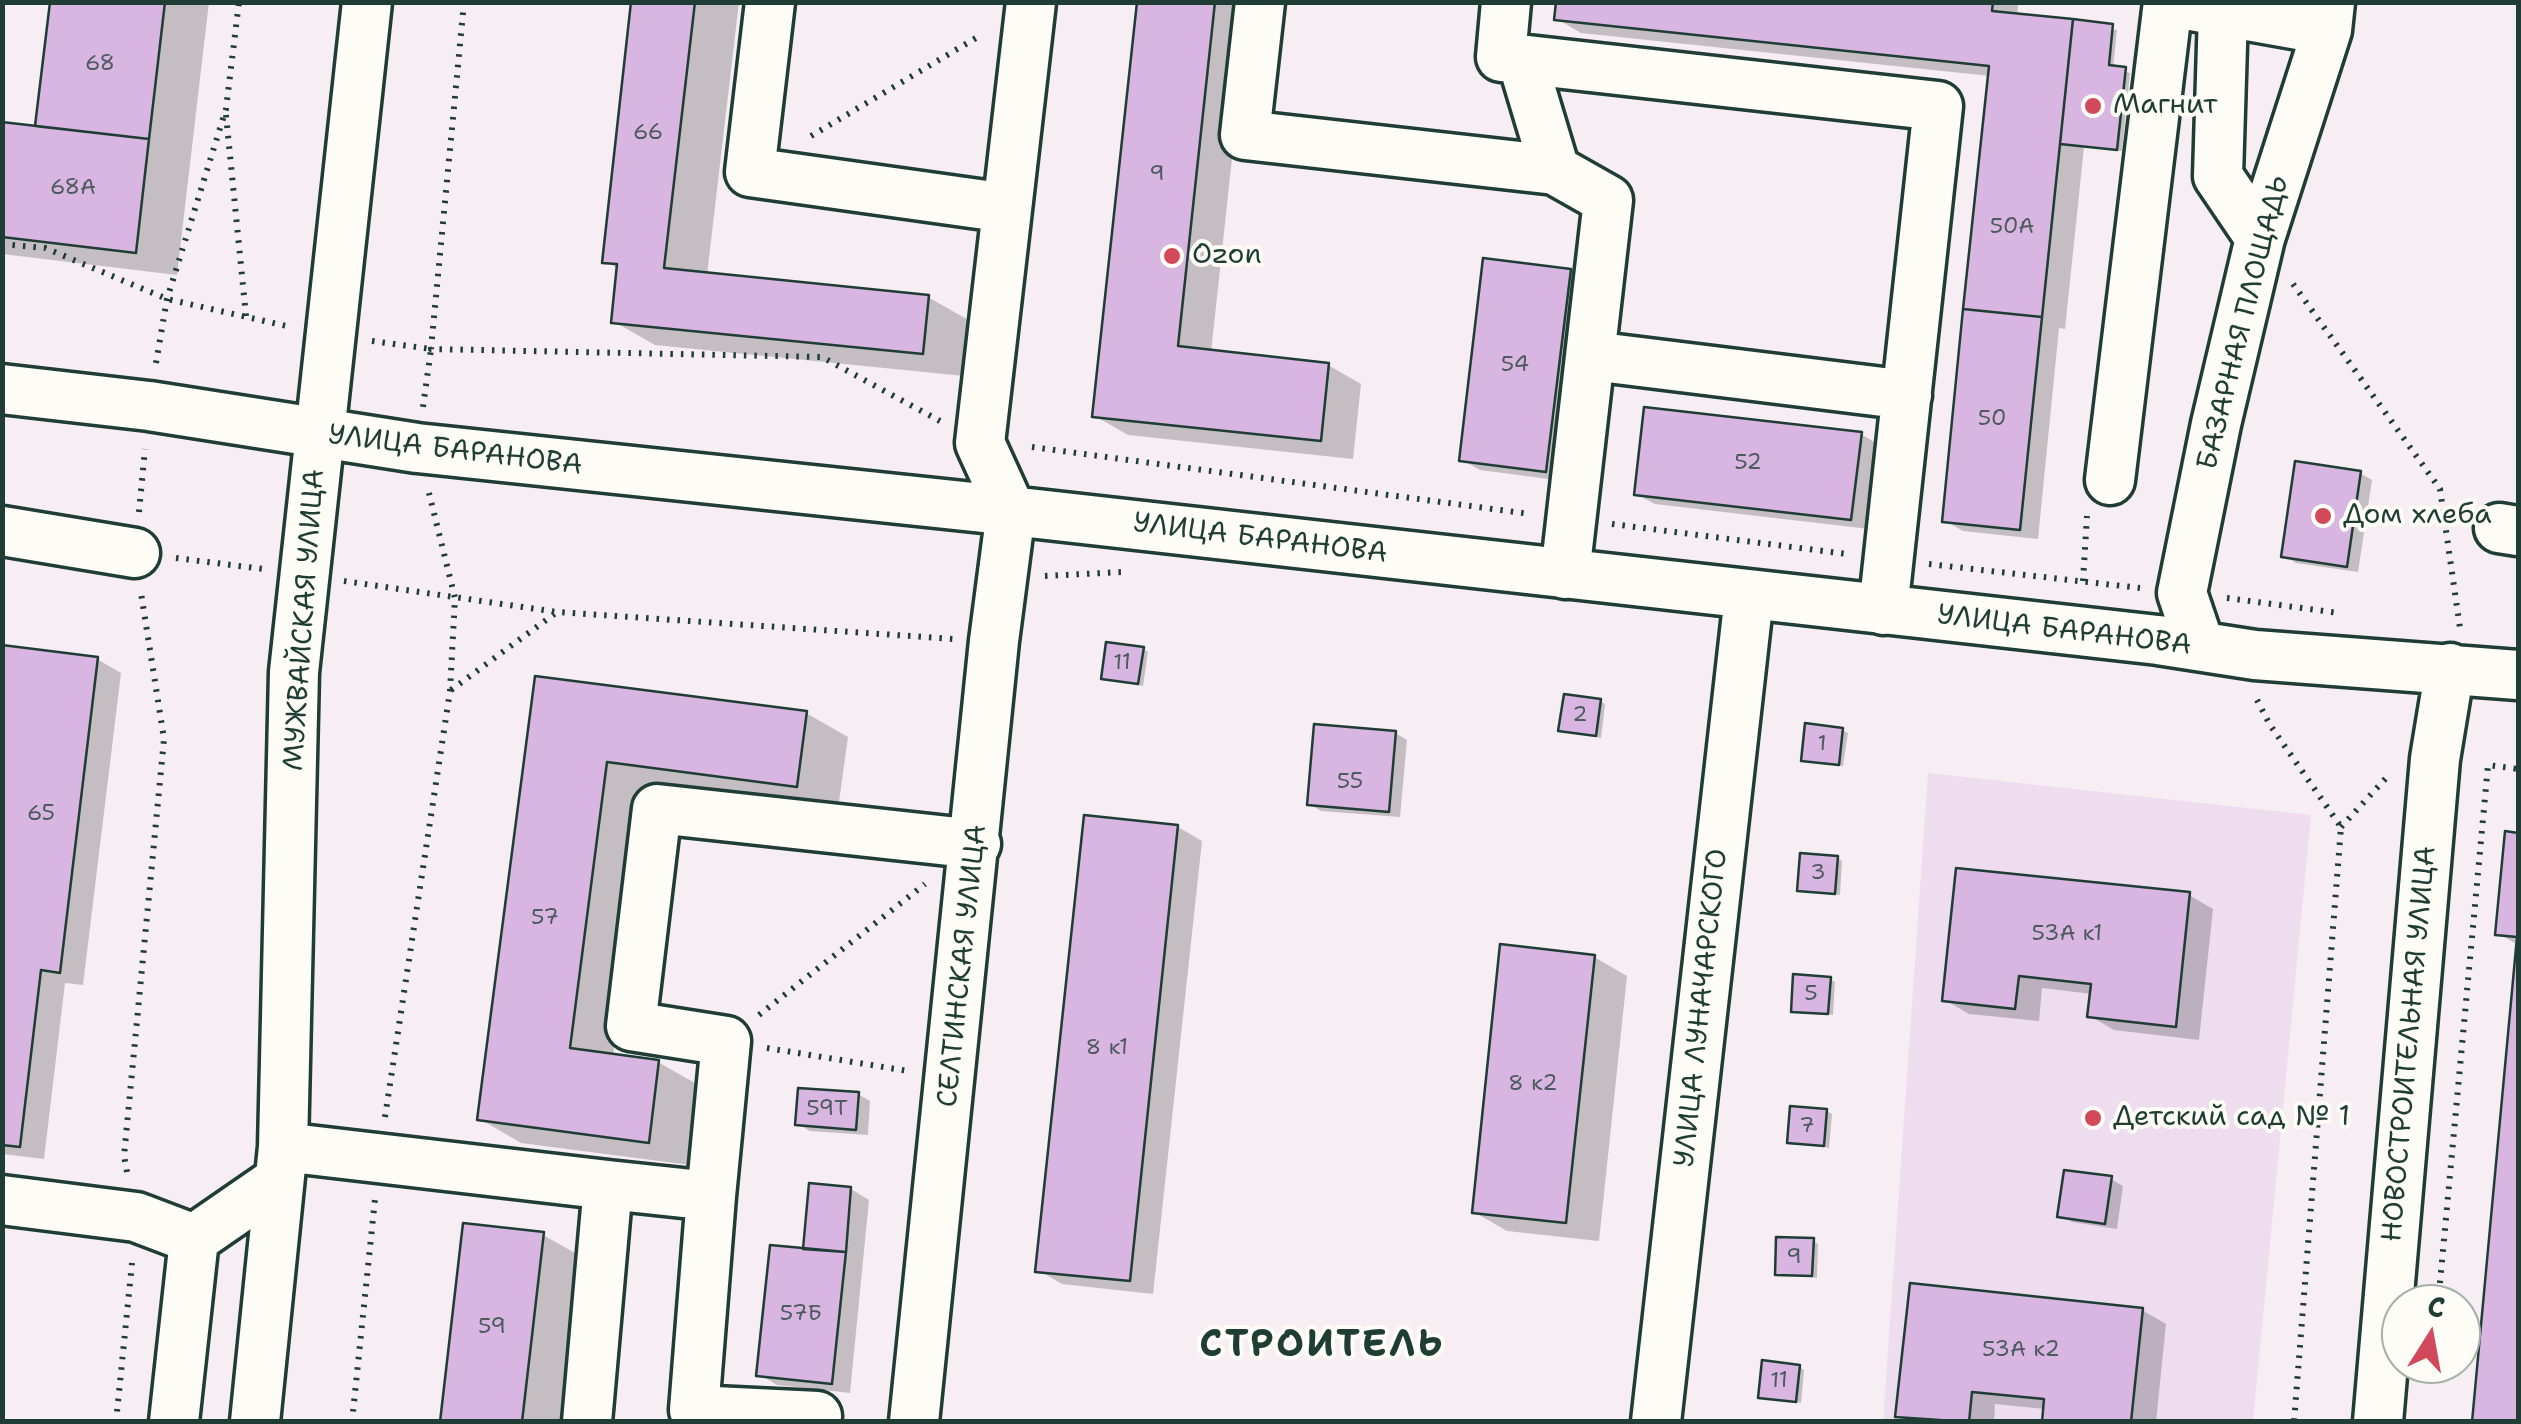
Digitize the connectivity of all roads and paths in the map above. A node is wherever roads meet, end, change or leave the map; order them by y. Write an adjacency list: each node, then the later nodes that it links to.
1 (239, 2): 12 (path)
2 (367, 2): 20 (street, МУЖВАЙСКАЯ УЛИЦА)
3 (464, 2): 21 (path)
4 (770, 2): 14 (street)
5 (1260, 2): 13 (street)
6 (1506, 2): 11 (street)
7 (2168, 2): 9 (street); 29 (street)
8 (1031, 4): 14 (path); 15 (street)
9 (2223, 12): 10 (street); 16 (street)
10 (2329, 16): 16 (street, БАЗАРНАЯ ПЛОЩАДЬ)
11 (1522, 60): 13 (street); 24 (street)
12 (226, 108): 18 (path); 19 (path)
13 (1555, 170): 22 (street)
14 (750, 172): 15 (street)
15 (1008, 208): 27 (street)
16 (2260, 238): 37 (street, БАЗАРНАЯ ПЛОЩАДЬ); 46 (path)
17 (2, 244): 18 (path)
18 (166, 300): 19 (path); 25 (path)
19 (246, 316): 20 (path)
20 (330, 336): 21 (path); 26 (street, МУЖВАЙСКАЯ УЛИЦА)
21 (430, 349): 27 (path); 28 (path)
22 (1592, 356): 24 (street); 31 (street)
23 (2, 389): 25 (street, УЛИЦА БАРАНОВА)
24 (1907, 395): 34 (street)
25 (150, 406): 26 (street, УЛИЦА БАРАНОВА); 33 (path)
26 (320, 435): 28 (street, УЛИЦА БАРАНОВА); 35 (street, МУЖВАЙСКАЯ УЛИЦА)
27 (980, 443): 30 (street); 31 (path)
28 (417, 448): 30 (street, УЛИЦА БАРАНОВА); 39 (path)
29 (2110, 480)
30 (1011, 510): 36 (street, УЛИЦА БАРАНОВА); 43 (street, СЕЛТИНСКАЯ УЛИЦА)
31 (1572, 519): 34 (path); 36 (street)
32 (2, 531): 33 (street)
33 (135, 552): 35 (path); 60 (path)
34 (1890, 559): 37 (path); 41 (street)
35 (304, 574): 39 (path); 56 (street, МУЖВАЙСКАЯ УЛИЦА)
36 (1566, 574): 38 (street, УЛИЦА БАРАНОВА)
37 (2182, 592): 44 (street, БАЗАРНАЯ ПЛОЩАДЬ)
38 (1749, 596): 41 (street, УЛИЦА БАРАНОВА); 70 (street, УЛИЦА ЛУНАЧАРСКОГО)
39 (456, 598): 42 (path); 48 (path)
40 (2260, 603): 45 (path)
41 (1883, 610): 44 (street, УЛИЦА БАРАНОВА)
42 (557, 612): 43 (path); 48 (path)
43 (994, 642): 52 (street, СЕЛТИНСКАЯ УЛИЦА)
44 (2200, 646): 45 (street, УЛИЦА БАРАНОВА)
45 (2255, 655): 46 (street, УЛИЦА БАРАНОВА); 51 (path)
46 (2450, 668): 47 (street, УЛИЦА БАРАНОВА); 72 (street, НОВОСТРОИТЕЛЬНАЯ УЛИЦА)
47 (2518, 675)
48 (450, 691): 55 (path)
49 (2398, 766): 51 (path)
50 (2518, 768): 62 (path)
51 (2341, 827): 71 (path)
52 (976, 844): 53 (path); 53 (street); 54 (street, СЕЛТИНСКАЯ УЛИЦА)
53 (726, 1041): 54 (path); 58 (street)
54 (951, 1078): 69 (street, СЕЛТИНСКАЯ УЛИЦА)
55 (379, 1158): 56 (street); 57 (street); 67 (path)
56 (281, 1164): 61 (street); 66 (street, МУЖВАЙСКАЯ УЛИЦА)
57 (608, 1185): 58 (street); 68 (street)
58 (711, 1196): 63 (street)
59 (2, 1200): 60 (street)
60 (136, 1218): 61 (street); 64 (path)
61 (194, 1239): 65 (street)
62 (2440, 1284)
63 (818, 1416)
64 (116, 1422)
65 (174, 1422)
66 (255, 1422)
67 (352, 1422)
68 (587, 1422)
69 (914, 1422)
70 (1656, 1422)
71 (2294, 1422)
72 (2378, 1422)

